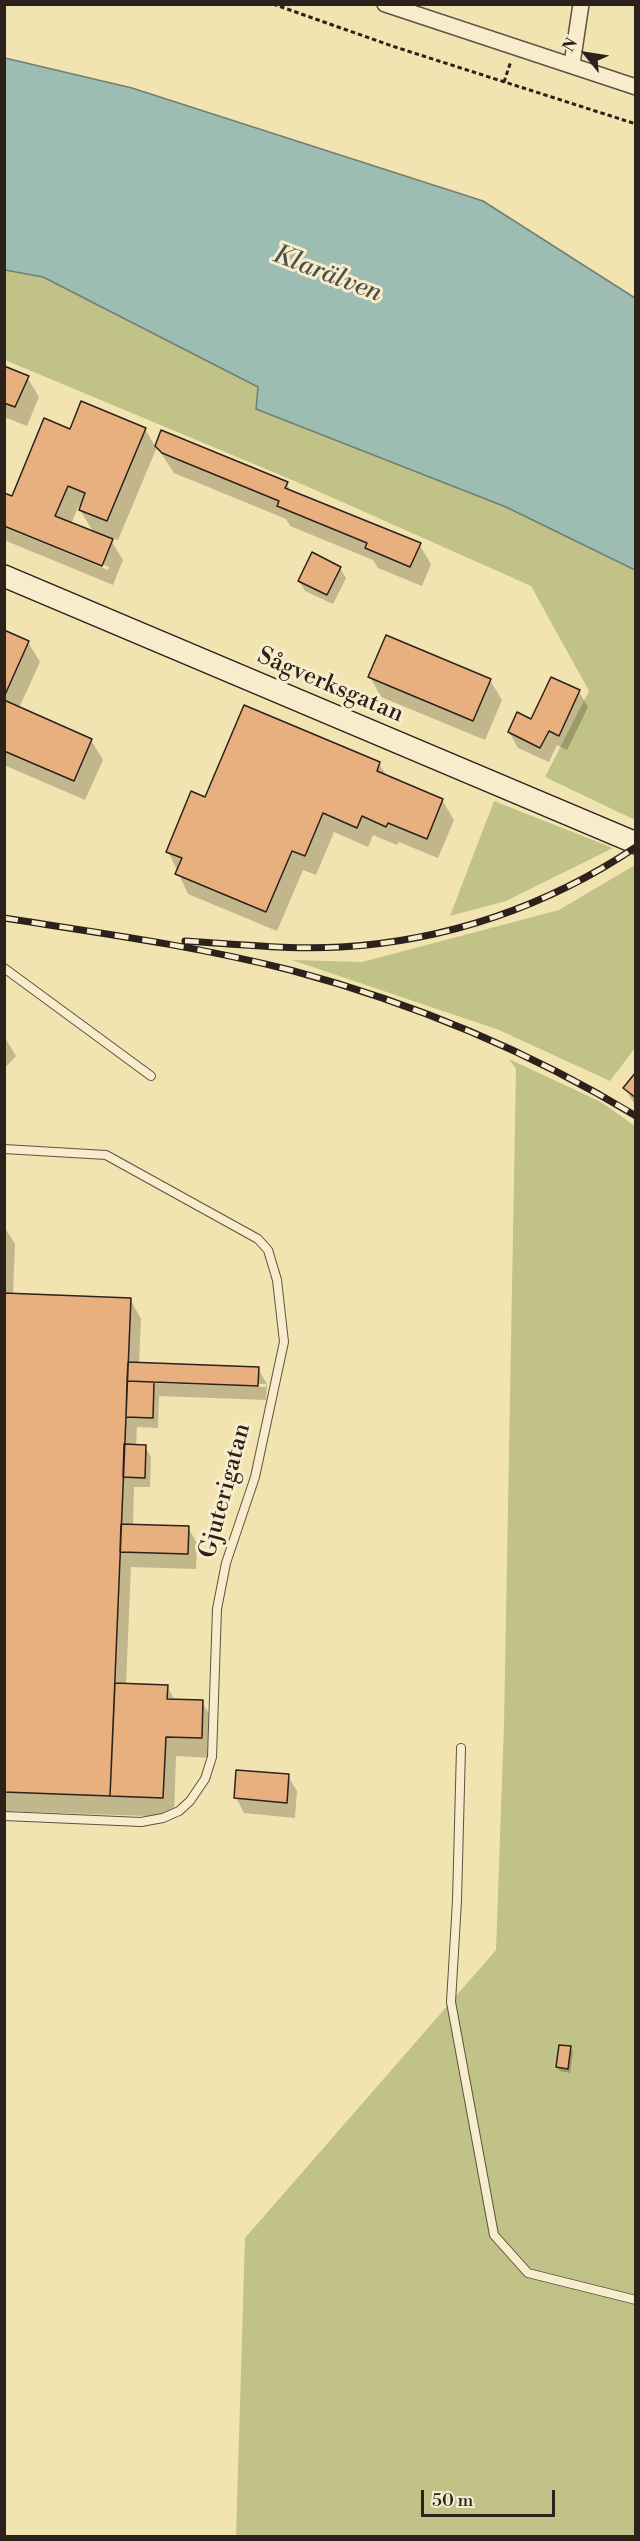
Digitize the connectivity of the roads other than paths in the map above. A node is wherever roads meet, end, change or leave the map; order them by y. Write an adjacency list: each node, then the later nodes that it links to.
1 (385, 4): 3 (street)
2 (581, 4): 3 (street)
3 (572, 64): 4 (street)
4 (636, 87)
5 (4, 576): 6 (street, Sågverksgatan)
6 (636, 843)
7 (4, 968): 8 (lane)
8 (151, 1076)
9 (4, 1149): 11 (lane, Gjuterigatan)
10 (461, 1748): 12 (lane)
11 (4, 1816)
12 (636, 2300)

